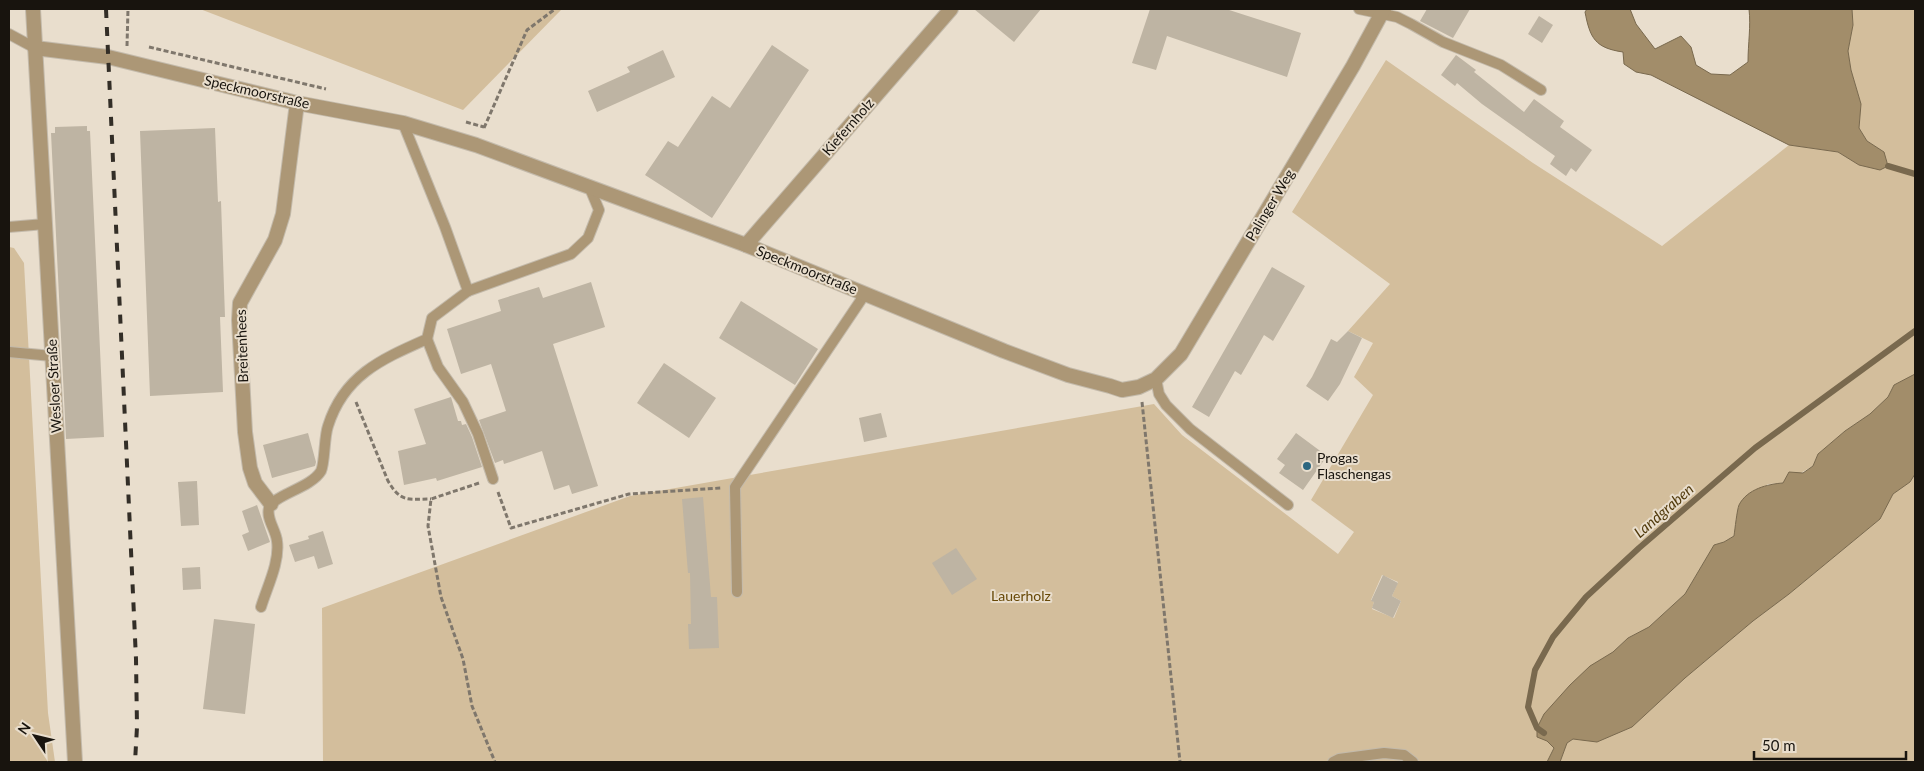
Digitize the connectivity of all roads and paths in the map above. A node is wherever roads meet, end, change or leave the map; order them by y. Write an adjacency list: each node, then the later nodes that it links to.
1 (33, 9): 11 (street, Wesloer Straße)
2 (128, 9): 8 (path)
3 (555, 9): 18 (path)
4 (950, 9): 23 (street, Kiefernholz)
5 (1359, 9): 6 (lane)
6 (1382, 12): 14 (lane); 29 (street, Palinger Weg)
7 (9, 34): 11 (lane)
8 (127, 42): 9 (path); 12 (path)
9 (137, 44)
10 (146, 47): 13 (path)
11 (35, 48): 12 (street, Speckmoorstraße); 21 (street, Wesloer Straße)
12 (127, 62): 15 (street, Speckmoorstraße)
13 (330, 90)
14 (1541, 90)
15 (297, 102): 17 (street, Speckmoorstraße); 35 (street, Breitenhees)
16 (465, 122): 18 (path)
17 (403, 123): 19 (street, Speckmoorstraße); 24 (lane)
18 (484, 127): 19 (path)
19 (476, 145): 20 (street, Speckmoorstraße)
20 (589, 186): 23 (street, Speckmoorstraße); 24 (lane)
21 (45, 224): 22 (lane); 28 (street, Wesloer Straße)
22 (9, 228)
23 (746, 245): 25 (street, Speckmoorstraße)
24 (468, 291): 26 (lane)
25 (865, 294): 31 (street, Speckmoorstraße); 33 (lane)
26 (427, 339): 30 (lane); 32 (lane)
27 (9, 352): 28 (lane)
28 (52, 356): 39 (street, Wesloer Straße)
29 (1156, 379): 31 (street, Palinger Weg); 36 (lane)
30 (349, 386): 34 (path); 35 (lane)
31 (1139, 387): 41 (path)
32 (493, 479): 33 (path); 34 (path)
33 (735, 488): 37 (lane)
34 (431, 499): 40 (path)
35 (271, 504): 38 (lane)
36 (1288, 505)
37 (737, 592)
38 (261, 607)
39 (75, 762)
40 (495, 762)
41 (1180, 762)
42 (1333, 762): 43 (lane)
43 (1413, 762)

